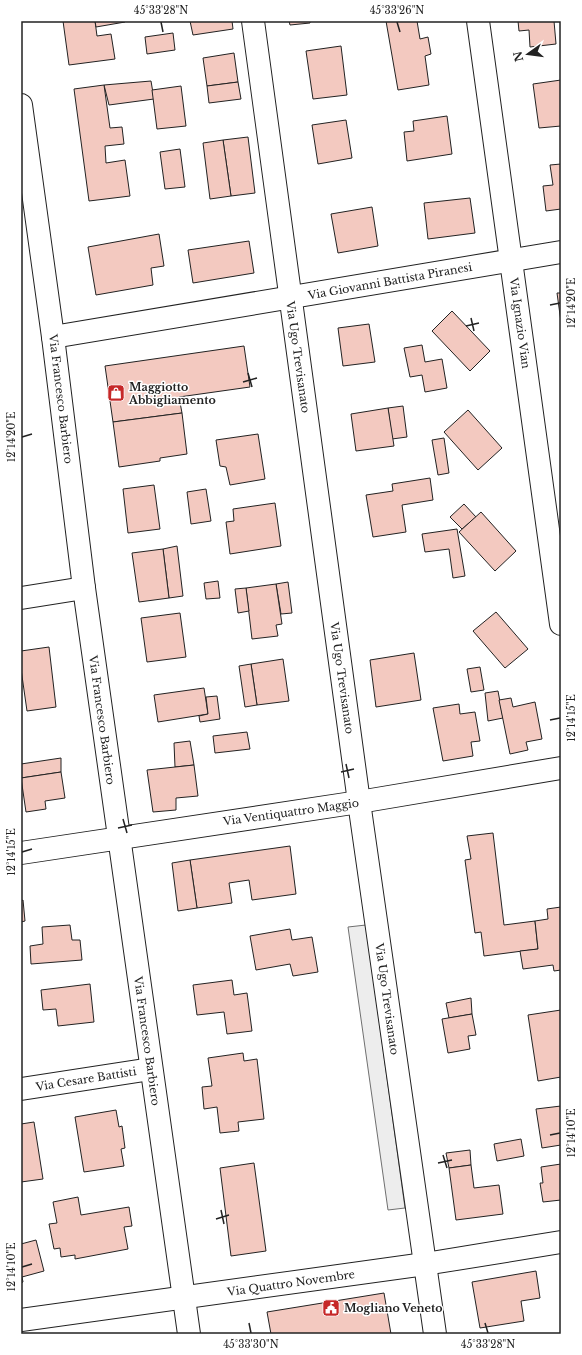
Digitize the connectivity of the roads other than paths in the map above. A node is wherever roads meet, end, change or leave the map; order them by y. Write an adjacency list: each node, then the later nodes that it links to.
1 (253, 21): 6 (street, Via Ugo Trevisanato)
2 (478, 21): 5 (street, Via Ignazio Vian)
3 (21, 105): 7 (street, Via Francesco Barbiero)
4 (561, 252): 5 (street, Via Giovanni Battista Piranesi)
5 (512, 260): 6 (street, Via Giovanni Battista Piranesi); 10 (street, Via Ignazio Vian)
6 (290, 299): 7 (street, Via Giovanni Battista Piranesi); 12 (street, Via Ugo Trevisanato)
7 (53, 337): 8 (street, Via Francesco Barbiero)
8 (84, 588): 9 (street); 13 (street, Via Francesco Barbiero)
9 (21, 598)
10 (561, 624)
11 (561, 768): 12 (street, Via Ventiquattro Maggio)
12 (358, 802): 13 (street, Via Ventiquattro Maggio); 18 (street, Via Ugo Trevisanato)
13 (119, 837): 14 (street, Via Ventiquattro Maggio); 15 (street, Via Francesco Barbiero)
14 (21, 853)
15 (151, 1069): 16 (street, Via Cesare Battisti); 19 (street, Via Francesco Barbiero)
16 (21, 1089)
17 (561, 1242): 18 (street, Via Quattro Novembre)
18 (425, 1264): 19 (street, Via Quattro Novembre); 22 (street, Via Ugo Trevisanato)
19 (184, 1298): 20 (street, Via Quattro Novembre); 21 (street, Via Francesco Barbiero)
20 (21, 1320)
21 (189, 1334)
22 (434, 1334)

